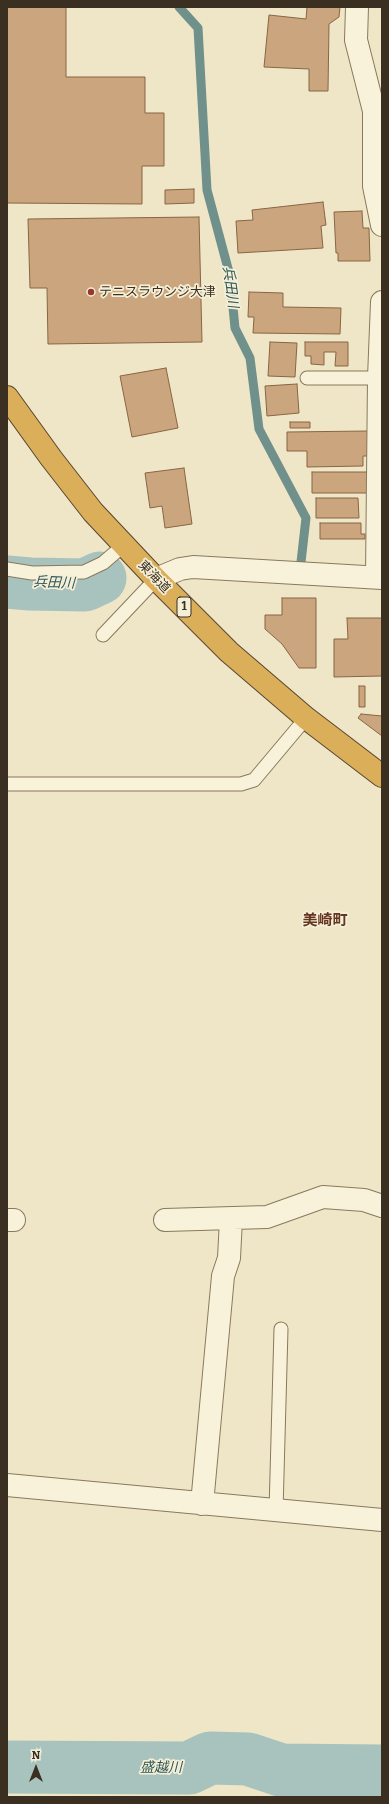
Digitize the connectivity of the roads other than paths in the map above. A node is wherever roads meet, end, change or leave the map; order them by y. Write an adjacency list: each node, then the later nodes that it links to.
1 (357, 7): 2 (street)
2 (382, 225)
3 (382, 302): 5 (street)
4 (307, 378): 5 (lane)
5 (379, 378): 9 (street)
6 (10, 407): 7 (highway, 東海道 / 1)
7 (124, 545): 8 (lane); 10 (highway, 東海道 / 1)
8 (7, 569)
9 (379, 578): 10 (street)
10 (156, 579): 11 (lane); 12 (highway, 東海道 / 1)
11 (103, 635)
12 (306, 718): 13 (highway, 東海道 / 1); 14 (lane)
13 (382, 776)
14 (7, 784)
15 (382, 1206): 16 (street)
16 (231, 1219): 17 (street); 20 (street)
17 (165, 1220)
18 (281, 1329): 21 (lane)
19 (7, 1485): 20 (street)
20 (202, 1504): 21 (street)
21 (276, 1512): 22 (street)
22 (382, 1520)

